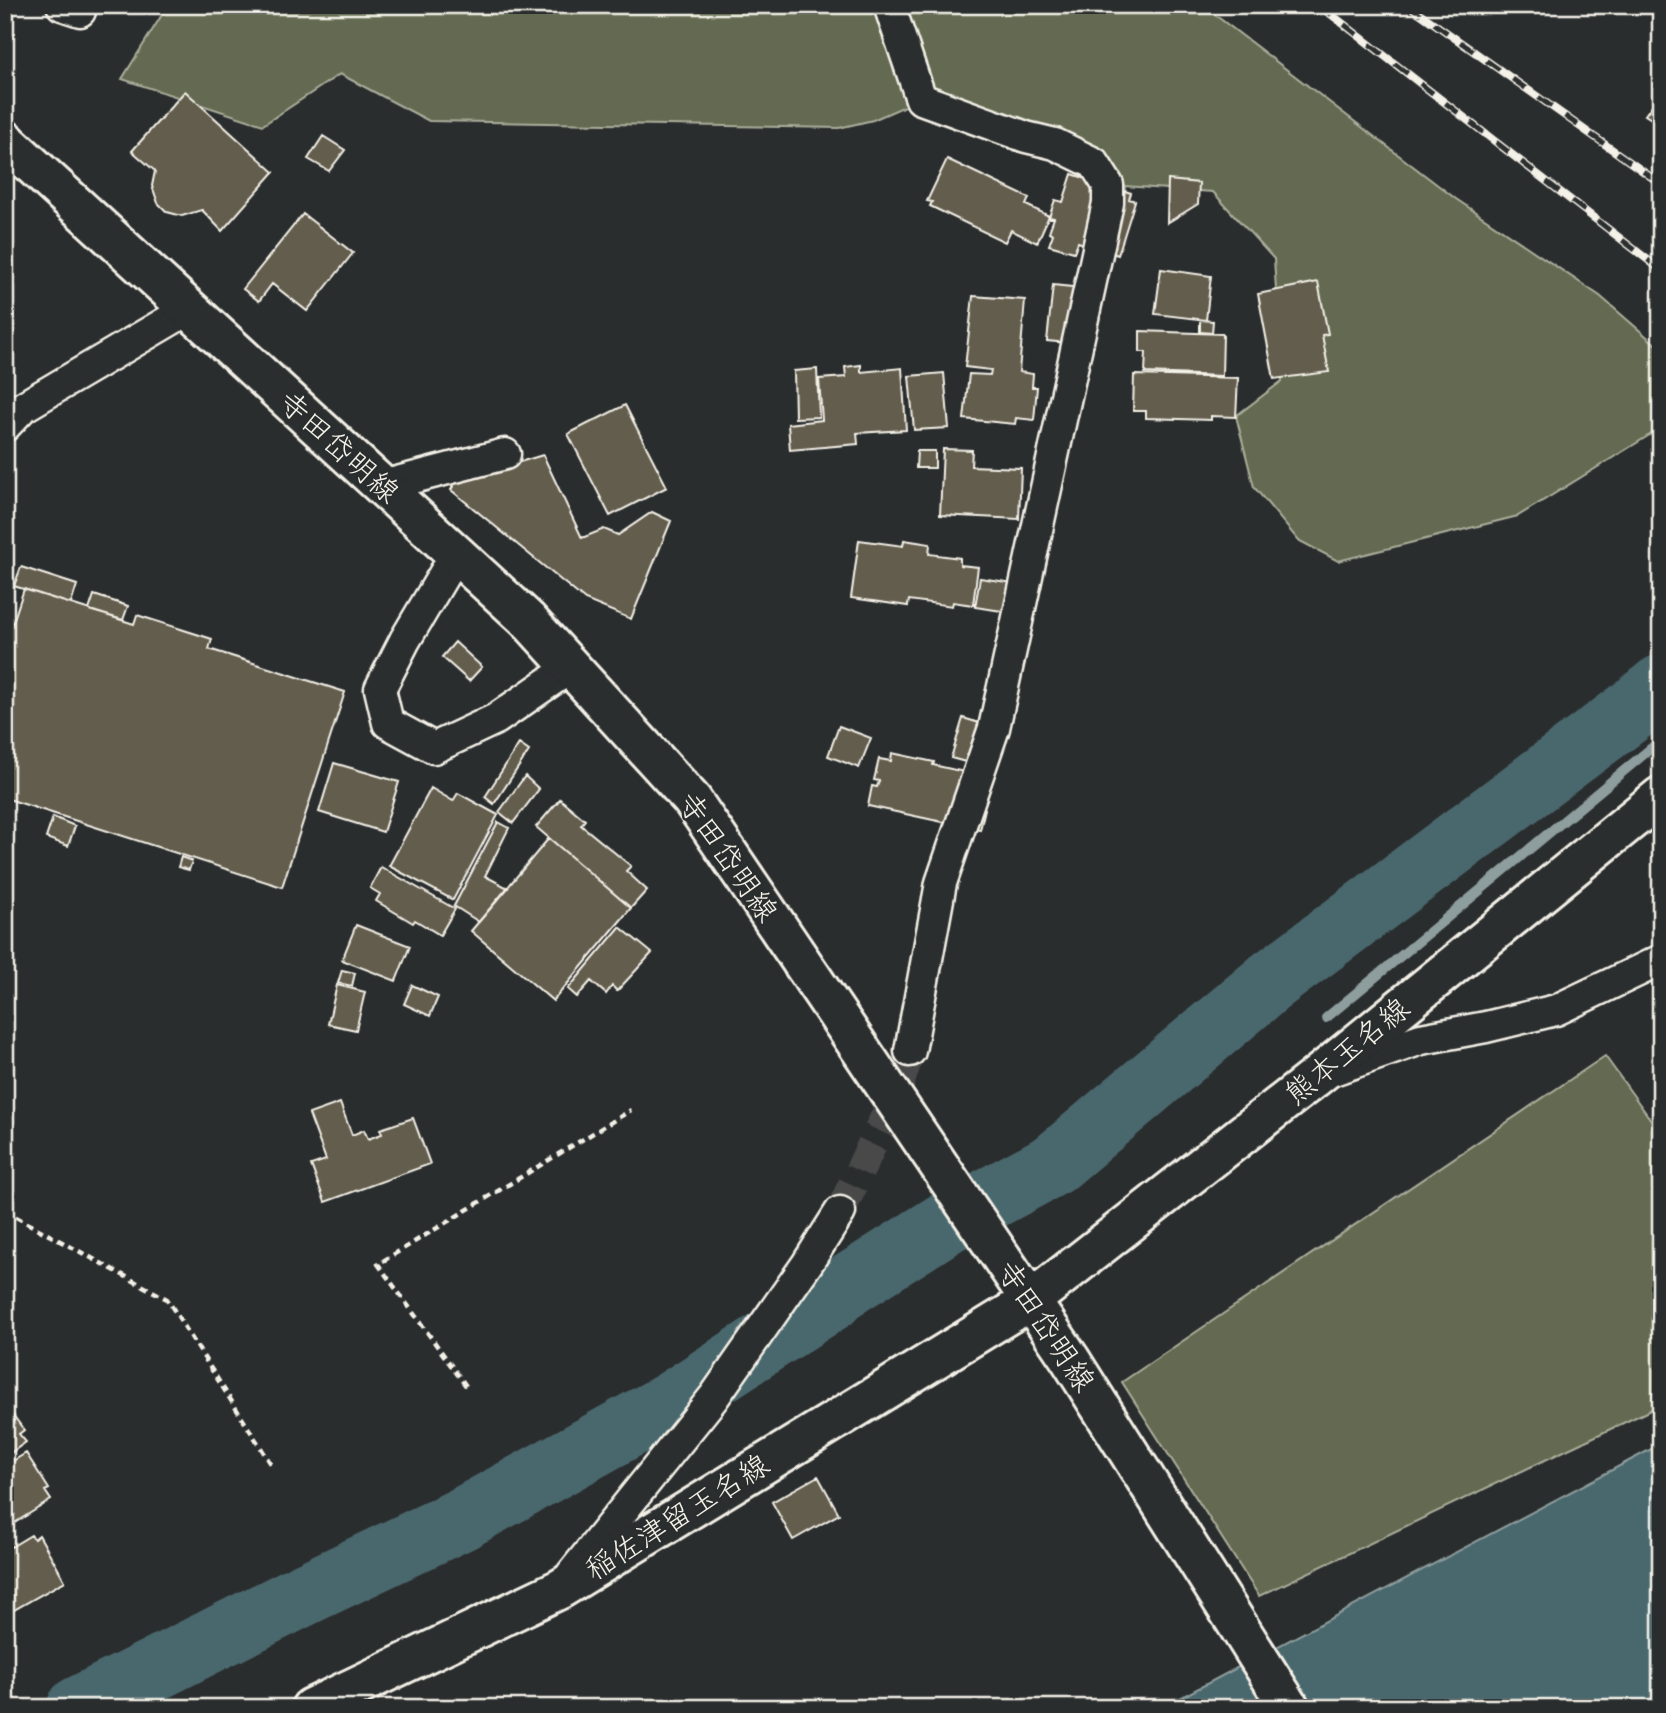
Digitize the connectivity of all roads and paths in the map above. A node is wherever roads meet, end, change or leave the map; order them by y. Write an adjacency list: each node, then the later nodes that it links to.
1 (889, 5): 13 (street)
2 (5, 140): 3 (main road, 寺田岱明線)
3 (189, 309): 4 (street); 6 (main road, 寺田岱明線)
4 (5, 426)
5 (505, 454): 6 (street)
6 (382, 486): 7 (main road, 寺田岱明線)
7 (456, 554): 8 (main road, 寺田岱明線); 8 (street)
8 (571, 667): 18 (main road, 寺田岱明線)
9 (1661, 796): 14 (main road, 熊本玉名線)
10 (10, 860): 11 (path)
11 (5, 870)
12 (1661, 960): 14 (street)
13 (910, 1051)
14 (1317, 1076): 18 (main road, 熊本玉名線)
15 (631, 1111): 19 (path)
16 (5, 1210): 20 (path)
17 (840, 1212): 21 (street)
18 (1030, 1301): 21 (main road, 稲佐津留玉名線); 23 (main road, 寺田岱明線)
19 (466, 1386)
20 (273, 1467)
21 (560, 1589): 22 (main road, 稲佐津留玉名線)
22 (311, 1708)
23 (1290, 1708)

